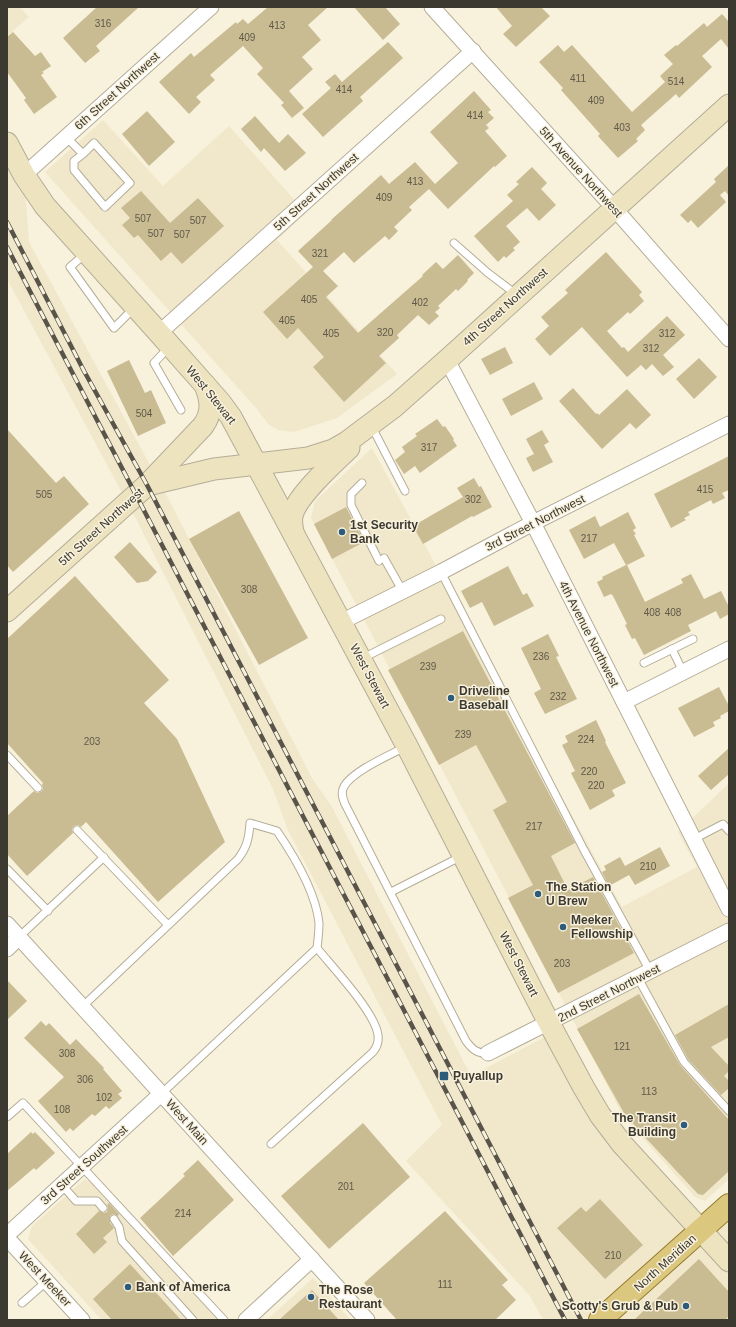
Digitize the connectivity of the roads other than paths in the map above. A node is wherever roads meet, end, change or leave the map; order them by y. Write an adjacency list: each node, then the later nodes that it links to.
1 (211, 7): 5 (street, 6th Street Northwest)
2 (432, 7): 3 (street, 5th Avenue Northwest)
3 (473, 52): 9 (street, 5th Avenue Northwest); 14 (street, 5th Street Northwest)
4 (729, 105): 9 (street, 4th Street Northwest)
5 (66, 137): 7 (lane); 8 (street, 6th Street Northwest)
6 (7, 143): 8 (street, West Stewart)
7 (83, 154): 7 (lane)
8 (24, 175): 11 (street, West Stewart)
9 (614, 208): 12 (street, 4th Street Northwest); 15 (street, 5th Avenue Northwest)
10 (454, 243): 12 (lane)
11 (87, 253): 13 (street, West Stewart); 13 (lane)
12 (517, 295): 16 (street, 4th Street Northwest)
13 (136, 307): 14 (street, West Stewart)
14 (165, 339): 17 (street, West Stewart); 18 (lane)
15 (729, 339)
16 (446, 360): 20 (street, 4th Street Northwest); 25 (street, 4th Avenue Northwest)
17 (204, 384): 21 (street, West Stewart); 23 (street)
18 (181, 410)
19 (729, 424): 25 (street, 3rd Street Northwest)
20 (371, 425): 21 (street, 4th Street Northwest); 24 (lane); 26 (street)
21 (257, 464): 23 (street, 5th Street Northwest); 26 (street, West Stewart)
22 (362, 483): 28 (lane)
23 (147, 486): 29 (street, 5th Street Northwest)
24 (405, 491)
25 (533, 523): 27 (street, 3rd Street Northwest); 38 (street, 4th Avenue Northwest)
26 (293, 532): 31 (street, West Stewart)
27 (441, 572): 28 (street, 3rd Street Northwest); 57 (lane)
28 (402, 590): 31 (street, 3rd Street Northwest)
29 (7, 611)
30 (441, 619): 35 (lane)
31 (341, 622): 35 (street, West Stewart)
32 (693, 639): 33 (lane)
33 (672, 649): 36 (lane); 37 (lane)
34 (729, 649): 37 (street)
35 (361, 659): 39 (street, West Stewart)
36 (644, 663)
37 (683, 672): 38 (street)
38 (624, 702): 44 (street, 4th Avenue Northwest)
39 (407, 746): 45 (street, West Stewart); 48 (lane)
40 (7, 755): 41 (lane)
41 (38, 788)
42 (77, 830): 46 (lane)
43 (729, 831): 44 (lane)
44 (694, 839): 49 (street, 4th Avenue Northwest)
45 (462, 855): 48 (lane); 59 (street, West Stewart)
46 (104, 857): 50 (lane); 52 (lane)
47 (7, 869): 50 (lane)
48 (391, 892): 60 (lane)
49 (729, 909)
50 (48, 911): 54 (lane)
51 (7, 924): 54 (street, West Main)
52 (168, 925): 55 (lane); 58 (lane)
53 (729, 931): 57 (street, 2nd Street Northwest)
54 (20, 937): 56 (street); 58 (street, West Main)
55 (317, 948): 61 (lane); 64 (lane)
56 (7, 949)
57 (644, 975): 59 (street, 2nd Street Northwest); 62 (lane)
58 (82, 1007): 61 (street, West Main)
59 (549, 1023): 60 (street, 2nd Street Northwest); 70 (street, West Stewart)
60 (488, 1053)
61 (162, 1094): 65 (street, 3rd Street Southwest); 73 (street, West Main)
62 (729, 1112)
63 (7, 1117): 65 (lane)
64 (271, 1144)
65 (82, 1166): 66 (street, 3rd Street Southwest); 79 (lane)
66 (62, 1185): 68 (lane); 71 (street, 3rd Street Southwest)
67 (729, 1205): 70 (main road, North Meridian)
68 (103, 1208)
69 (114, 1219): 78 (lane)
70 (701, 1230): 74 (street, West Stewart); 82 (main road, North Meridian)
71 (7, 1235)
72 (7, 1238): 75 (street, West Meeker)
73 (312, 1259): 80 (street); 81 (street, West Main)
74 (729, 1261)
75 (47, 1281): 76 (lane); 77 (street, West Meeker)
76 (22, 1303)
77 (82, 1320)
78 (192, 1320)
79 (224, 1320)
80 (246, 1320)
81 (368, 1320)
82 (600, 1320)

